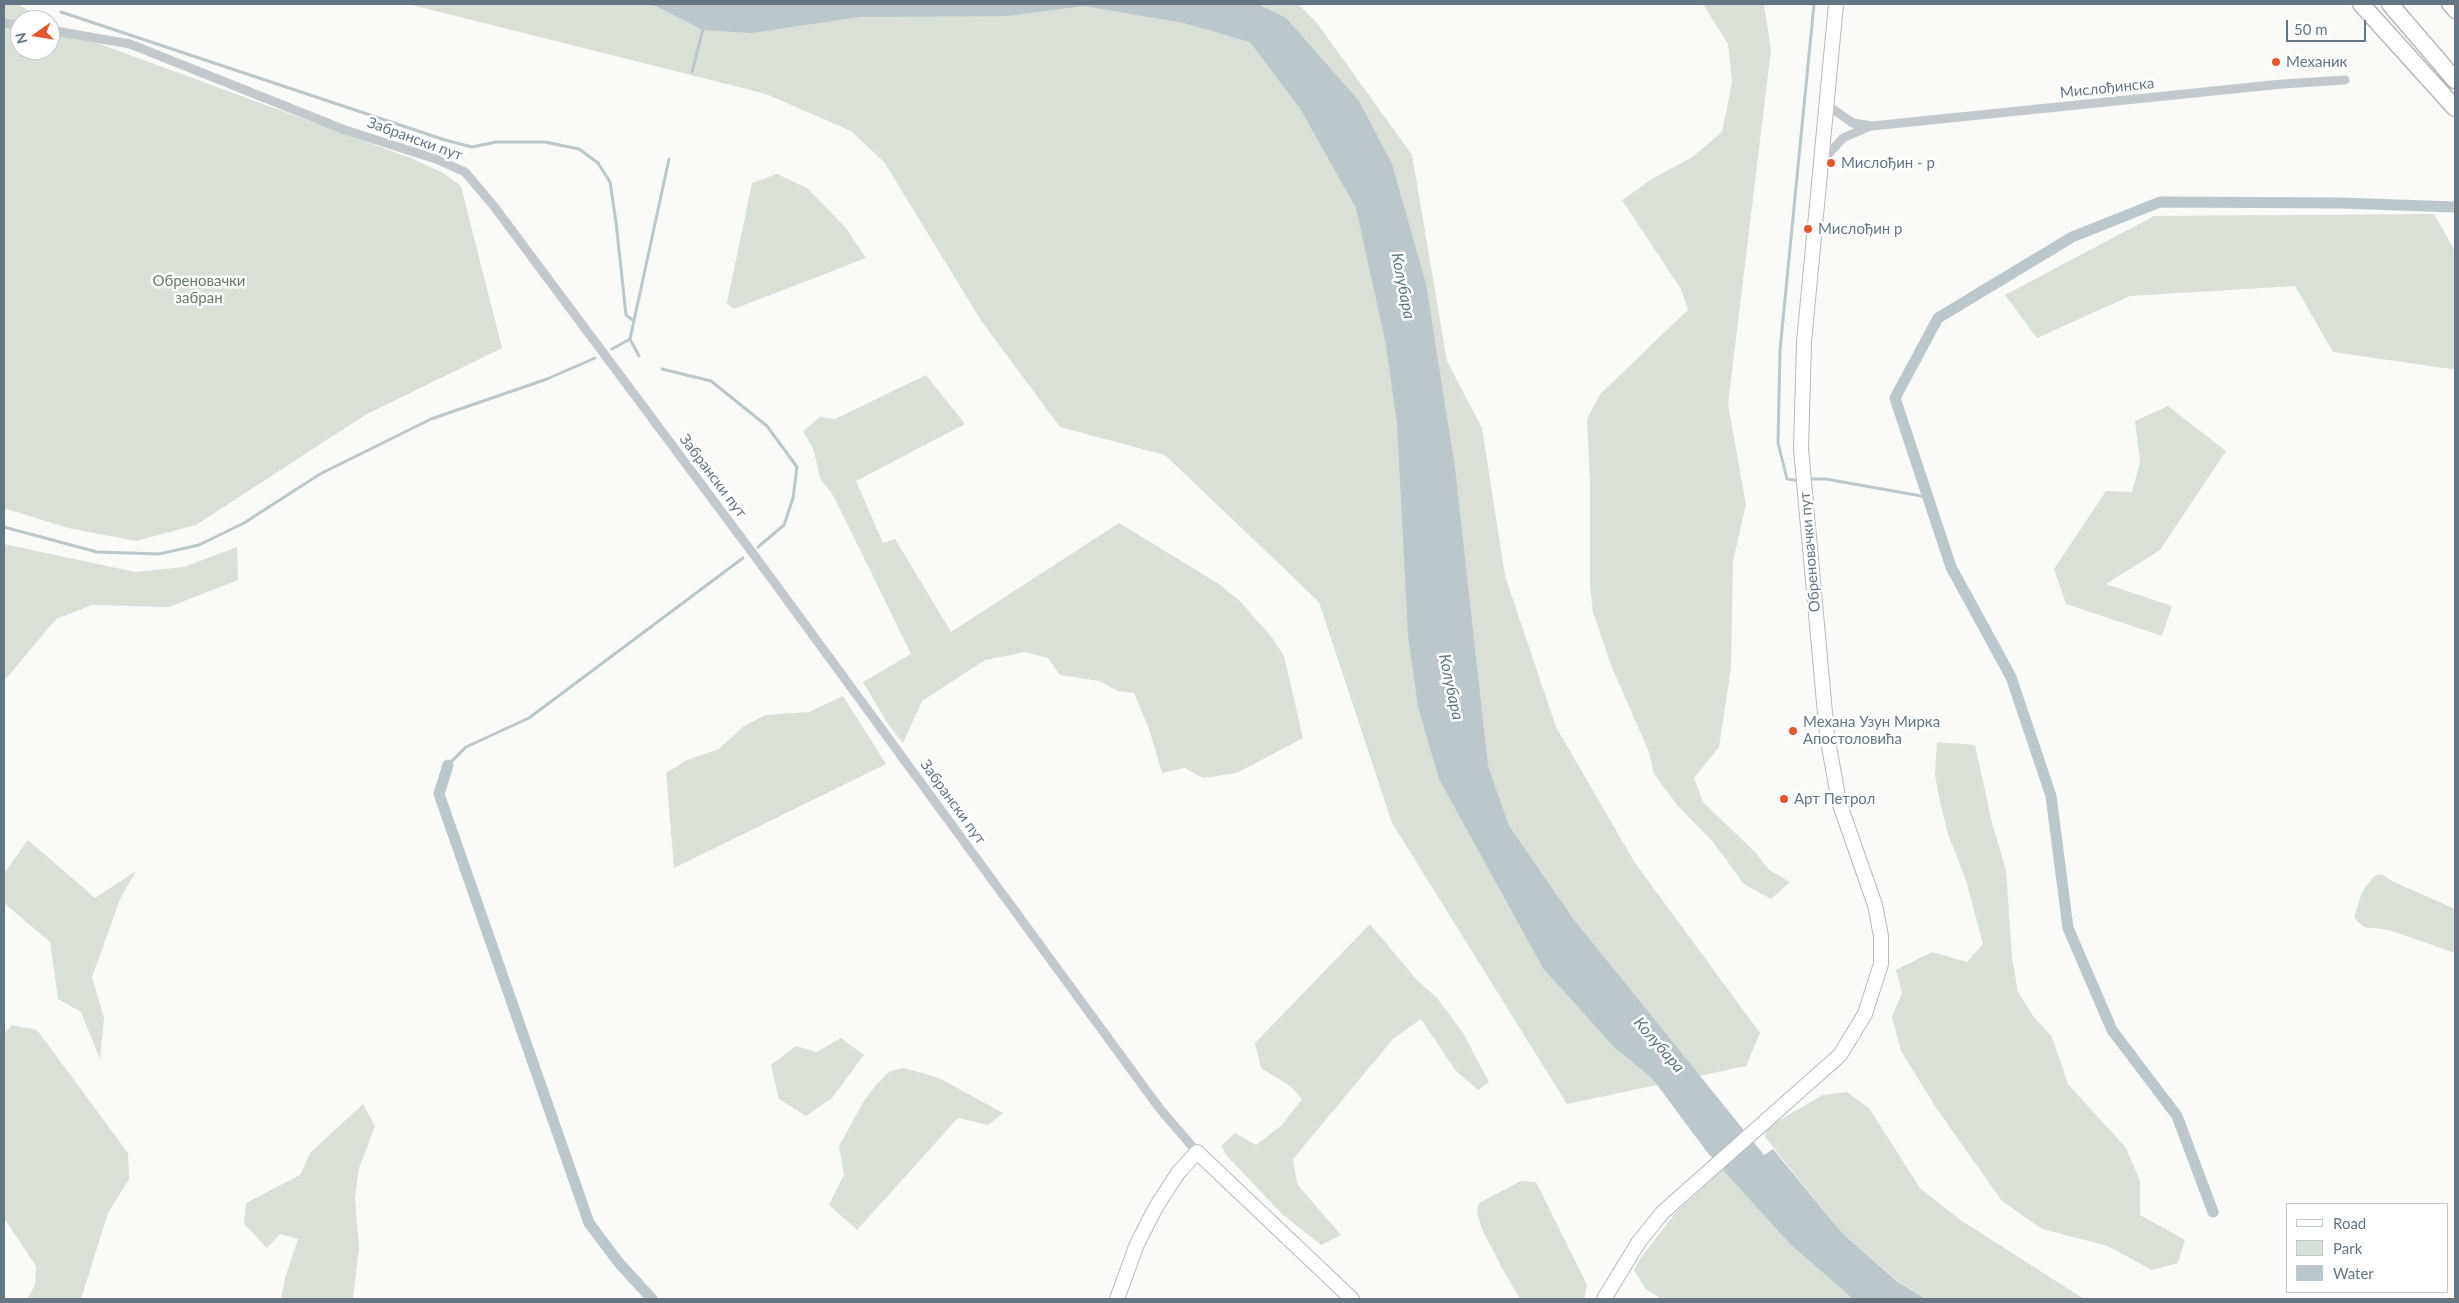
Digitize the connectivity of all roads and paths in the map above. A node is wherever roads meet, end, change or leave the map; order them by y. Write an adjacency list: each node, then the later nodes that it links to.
1 (1836, 4): 10 (main road, Обреновачки пут)
2 (2361, 4): 9 (highway)
3 (2390, 4): 8 (highway)
4 (2448, 4): 5 (main road)
5 (2455, 12)
6 (60, 32): 13 (street, Забрански пут)
7 (2345, 80): 11 (street, Мислођинска)
8 (2455, 80)
9 (2455, 108)
10 (1827, 109): 11 (street, Мислођинска); 12 (main road, Обреновачки пут)
11 (1872, 126): 12 (street, Мислођинска)
12 (1822, 161): 16 (main road, Обреновачки пут)
13 (1197, 1152): 14 (main road); 15 (main road)
14 (1117, 1299)
15 (1352, 1299)
16 (1604, 1299)

